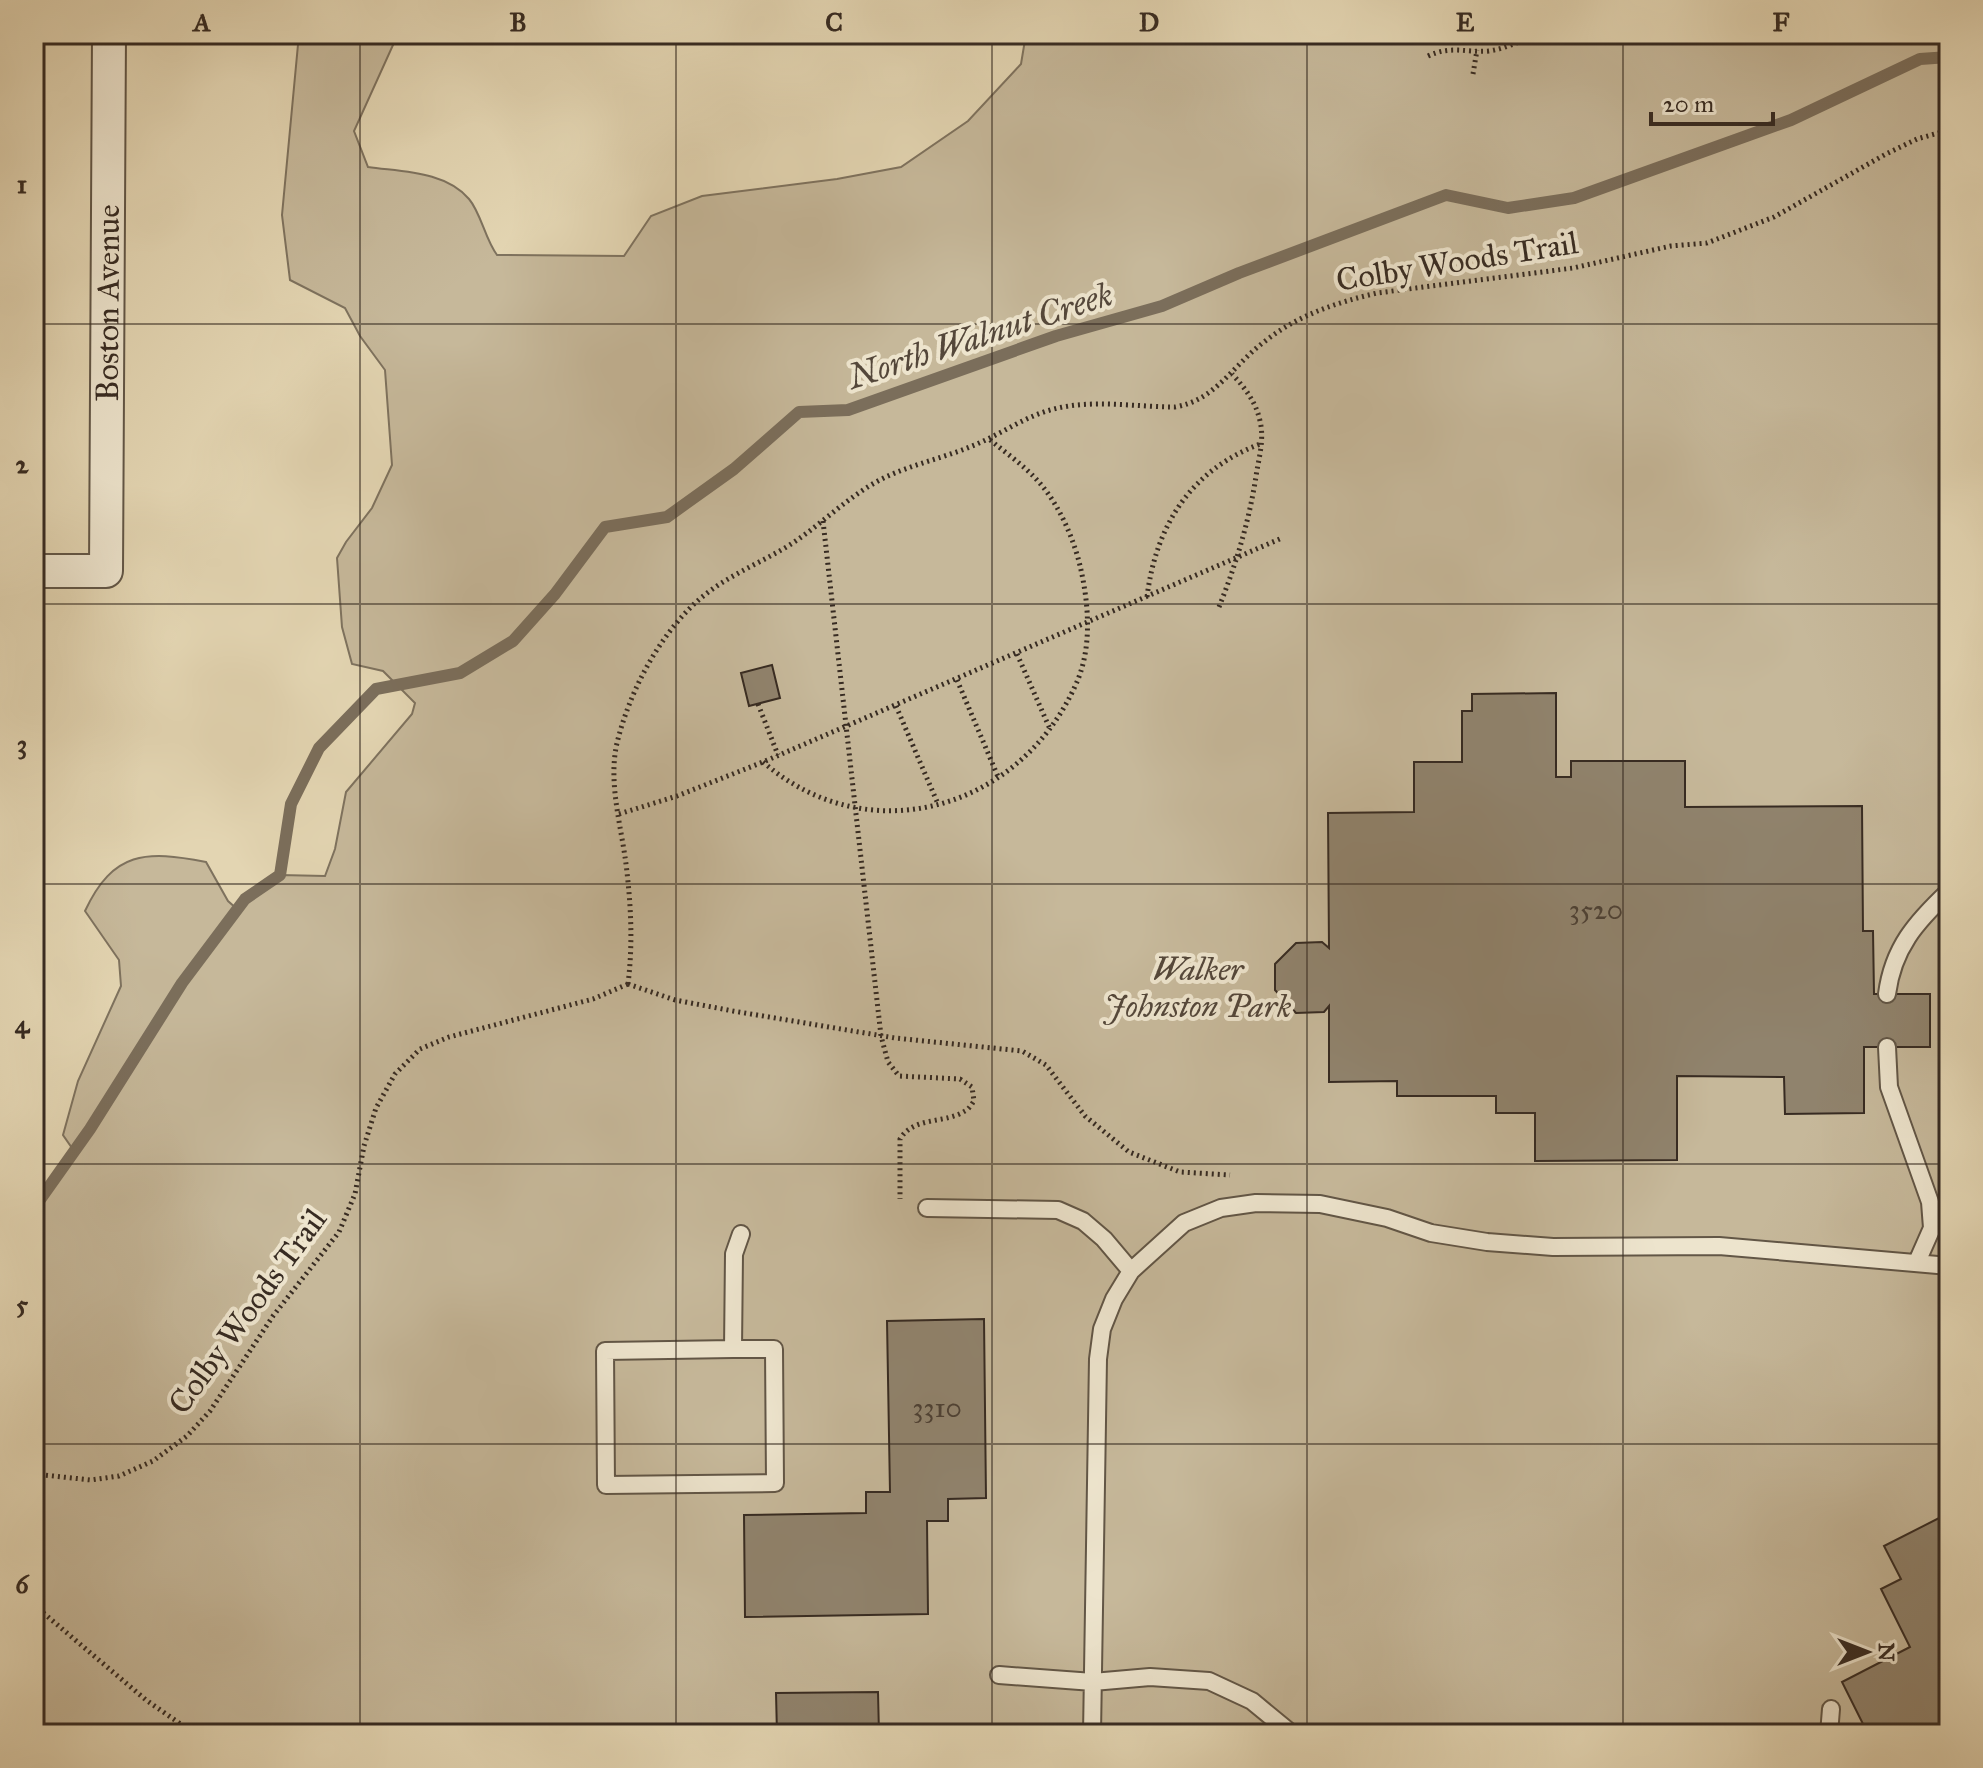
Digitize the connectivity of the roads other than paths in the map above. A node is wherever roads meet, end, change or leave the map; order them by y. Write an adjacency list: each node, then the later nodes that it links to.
1 (109, 34): 2 (street, Boston Avenue)
2 (34, 571)
3 (1949, 891): 4 (lane)
4 (1887, 994)
5 (1887, 1047): 8 (lane)
6 (927, 1208): 10 (lane)
7 (741, 1234): 11 (lane)
8 (1917, 1262): 9 (lane); 10 (lane)
9 (1949, 1266)
10 (1131, 1271): 13 (lane)
11 (733, 1349): 11 (lane)
12 (999, 1675): 13 (lane)
13 (1093, 1682): 15 (lane); 16 (lane)
14 (1831, 1709): 17 (lane)
15 (1092, 1734)
16 (1292, 1734)
17 (1829, 1734)

